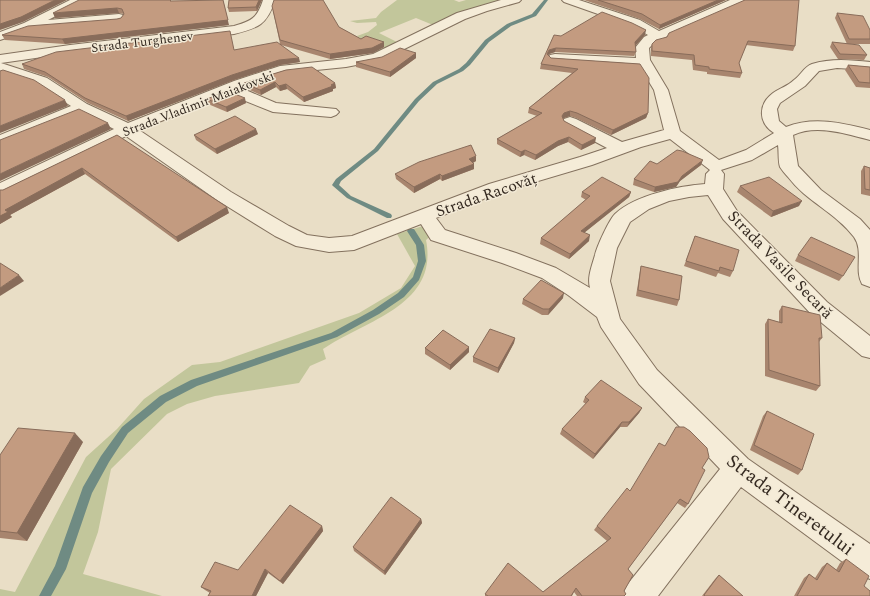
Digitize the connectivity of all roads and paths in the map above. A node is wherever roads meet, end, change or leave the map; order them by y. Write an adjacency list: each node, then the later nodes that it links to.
1 (78, 0): 7 (street)
2 (269, 0): 13 (street, Strada Turghenev)
3 (515, 0): 14 (street, Strada Vladimir Maiakovski)
4 (568, 0): 9 (street)
5 (741, 0): 9 (street)
6 (119, 18): 7 (street)
7 (28, 26): 8 (street)
8 (0, 36)
9 (660, 37): 11 (street)
10 (555, 58): 11 (street)
11 (645, 63): 20 (street)
12 (870, 66): 19 (street)
13 (3, 67): 15 (street, Strada Racovăț)
14 (229, 89): 16 (street); 18 (street, Strada Vladimir Maiakovski)
15 (82, 107): 18 (street, Strada Racovăț); 22 (street)
16 (331, 112)
17 (570, 122): 23 (street)
18 (126, 130): 25 (street, Strada Vladimir Maiakovski); 26 (street, Strada Racovăț)
19 (785, 133): 21 (street, Strada Tineretului); 24 (street, Strada Tineretului); 27 (street)
20 (673, 134): 23 (street, Strada Racovăț); 24 (street)
21 (870, 135)
22 (0, 141)
23 (620, 148): 26 (street, Strada Racovăț)
24 (715, 178): 28 (street, Strada Tineretului); 29 (street, Strada Vasile Secară)
25 (0, 190)
26 (425, 215): 28 (street, Strada Tineretului)
27 (870, 279)
28 (608, 314): 30 (street, Strada Tineretului)
29 (870, 349)
30 (738, 468): 31 (street, Strada Tineretului); 32 (street)
31 (870, 563)
32 (638, 596)

